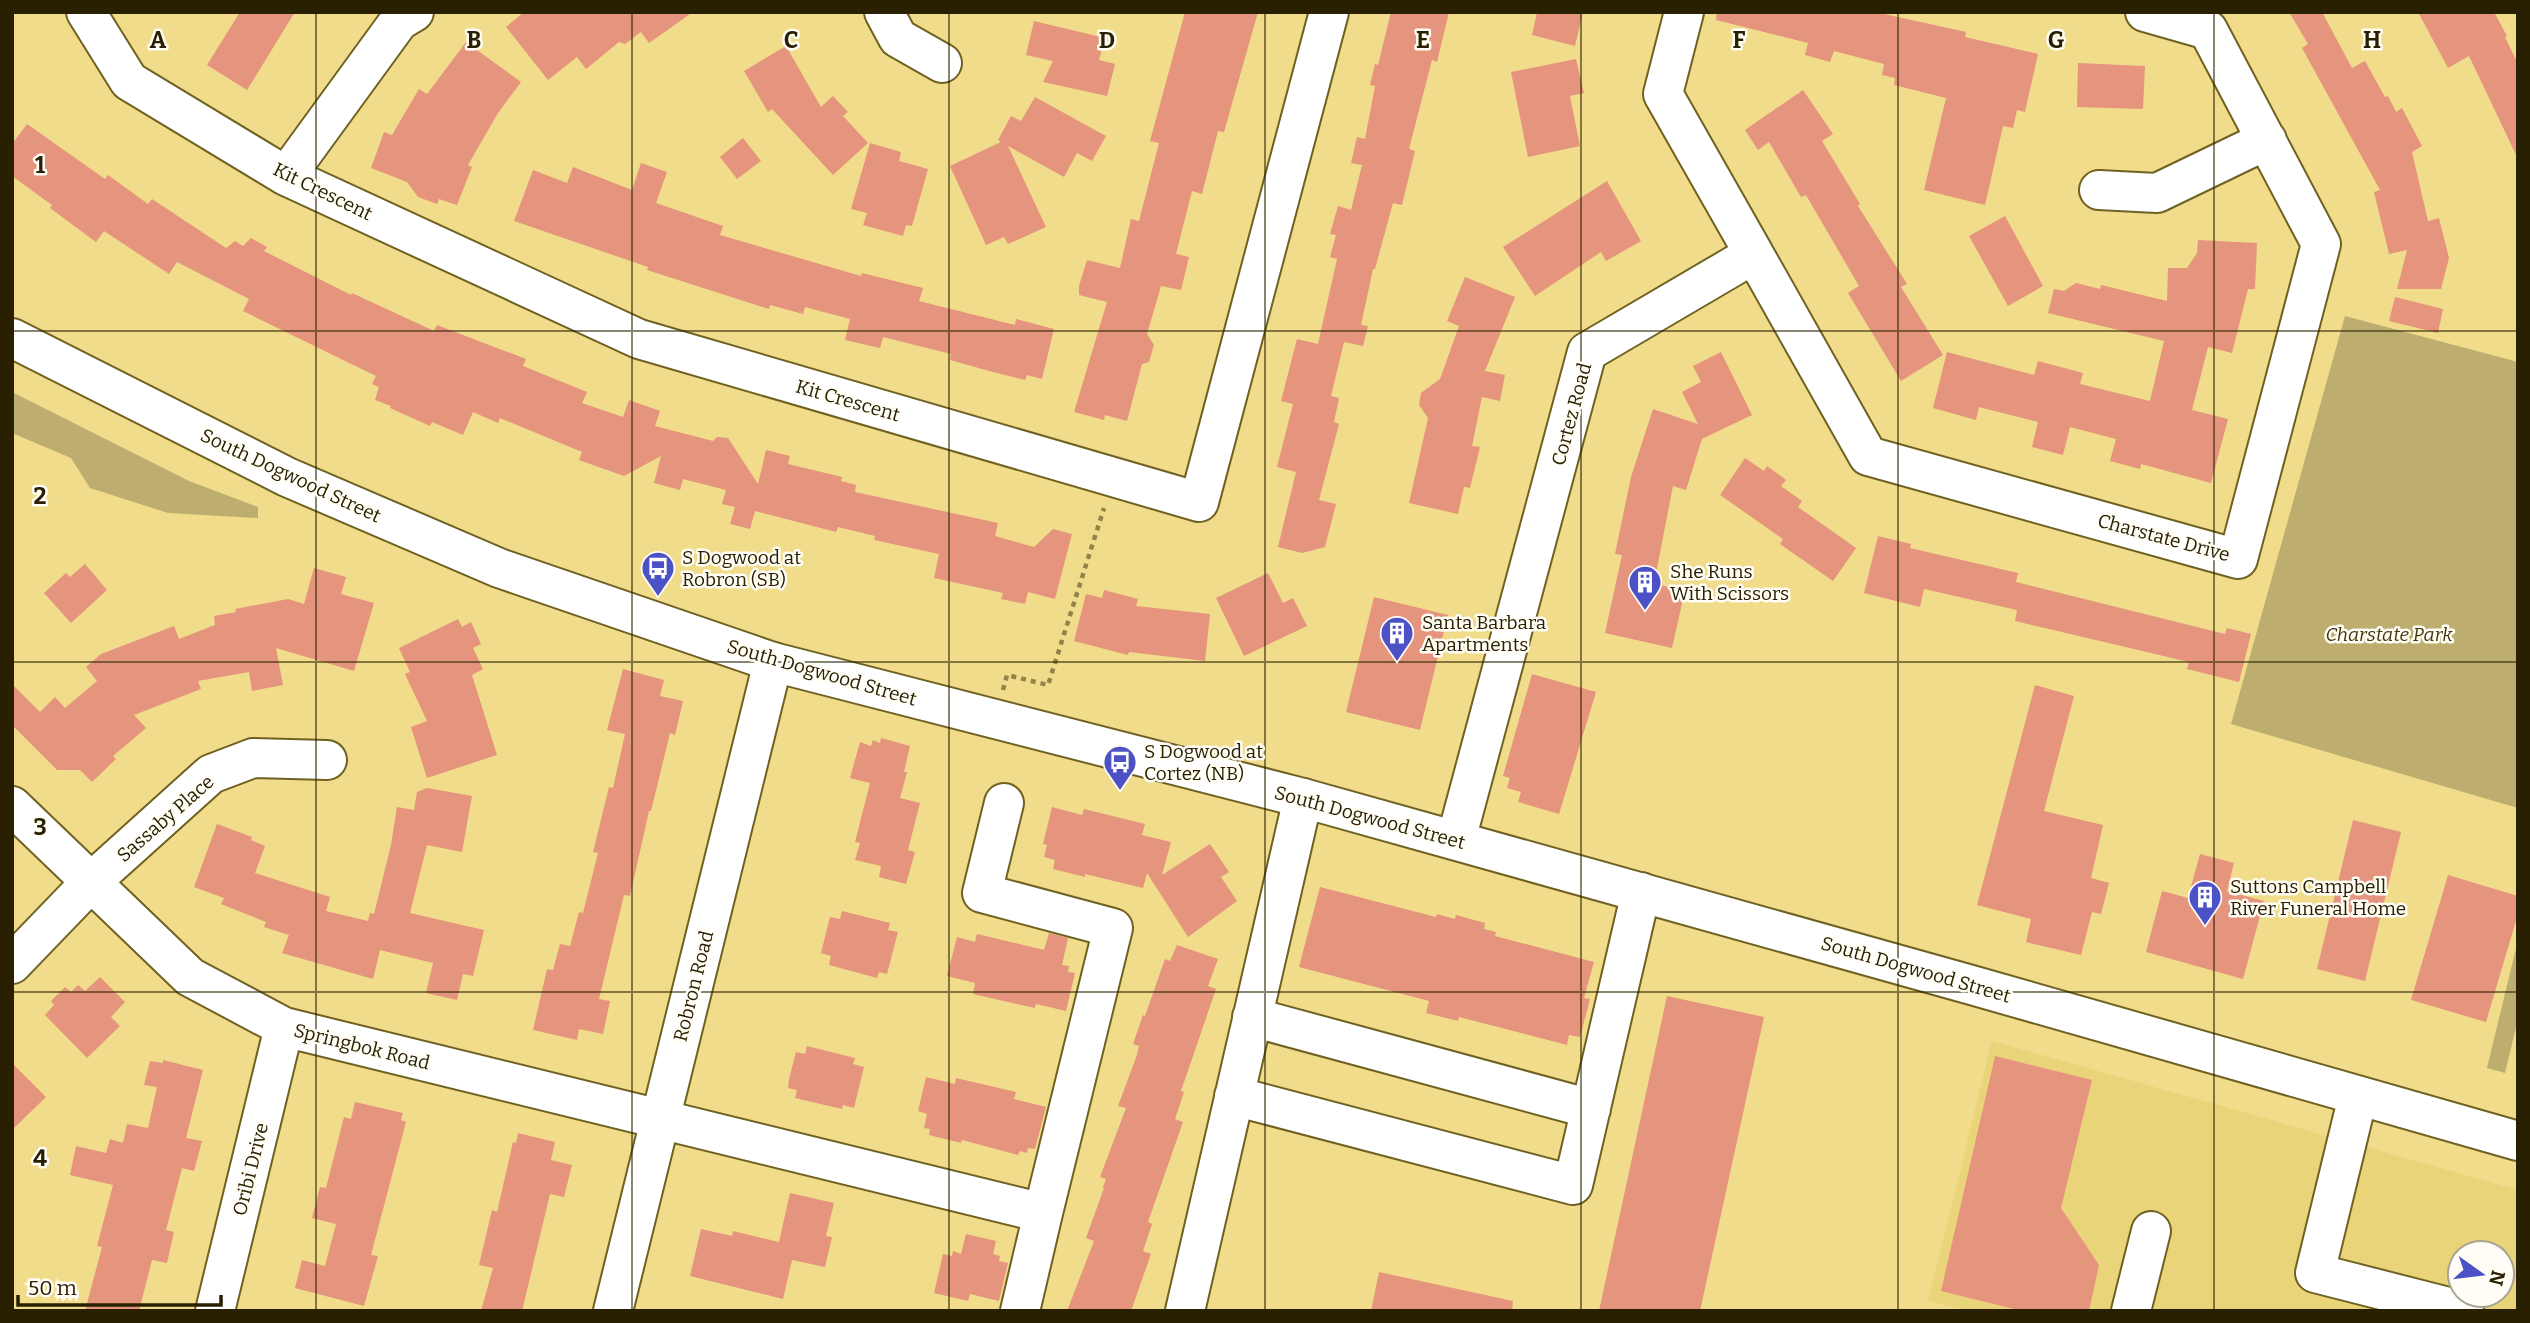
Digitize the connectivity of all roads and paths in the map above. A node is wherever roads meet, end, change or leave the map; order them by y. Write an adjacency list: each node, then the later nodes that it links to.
1 (86, 12): 9 (street, Kit Crescent)
2 (414, 12): 9 (street)
3 (884, 12): 7 (street)
4 (1329, 12): 13 (street, Kit Crescent)
5 (1684, 12): 11 (street)
6 (2145, 12): 8 (street, Charstate Drive)
7 (942, 63)
8 (2267, 140): 10 (street); 11 (street, Charstate Drive)
9 (286, 176): 13 (street, Kit Crescent)
10 (2099, 190)
11 (1754, 254): 20 (street, Cortez Road)
12 (12, 338): 14 (street, South Dogwood Street)
13 (1113, 477): 15 (path)
14 (773, 662): 15 (street, South Dogwood Street); 29 (street, Robron Road)
15 (995, 718): 17 (street, South Dogwood Street)
16 (327, 760): 21 (street, Sassaby Place)
17 (1303, 798): 20 (street, South Dogwood Street); 24 (street)
18 (1004, 803): 31 (street)
19 (12, 806): 21 (street, Springbok Road)
20 (1456, 840): 22 (street, South Dogwood Street)
21 (91, 882): 23 (street, Sassaby Place); 25 (street, Springbok Road)
22 (1641, 892): 27 (street, South Dogwood Street); 28 (street)
23 (12, 964)
24 (1252, 1017): 26 (street); 28 (street)
25 (284, 1027): 29 (street, Springbok Road); 33 (street, Oribi Drive)
26 (1234, 1096): 28 (street); 36 (street)
27 (2358, 1096): 30 (street, South Dogwood Street); 38 (street)
28 (1591, 1109)
29 (660, 1118): 31 (street, Springbok Road); 34 (street, Robron Road)
30 (2518, 1142)
31 (1044, 1213): 35 (street)
32 (2151, 1231): 37 (street)
33 (215, 1311)
34 (613, 1311)
35 (1020, 1311)
36 (1185, 1311)
37 (2131, 1311)
38 (2464, 1311)

